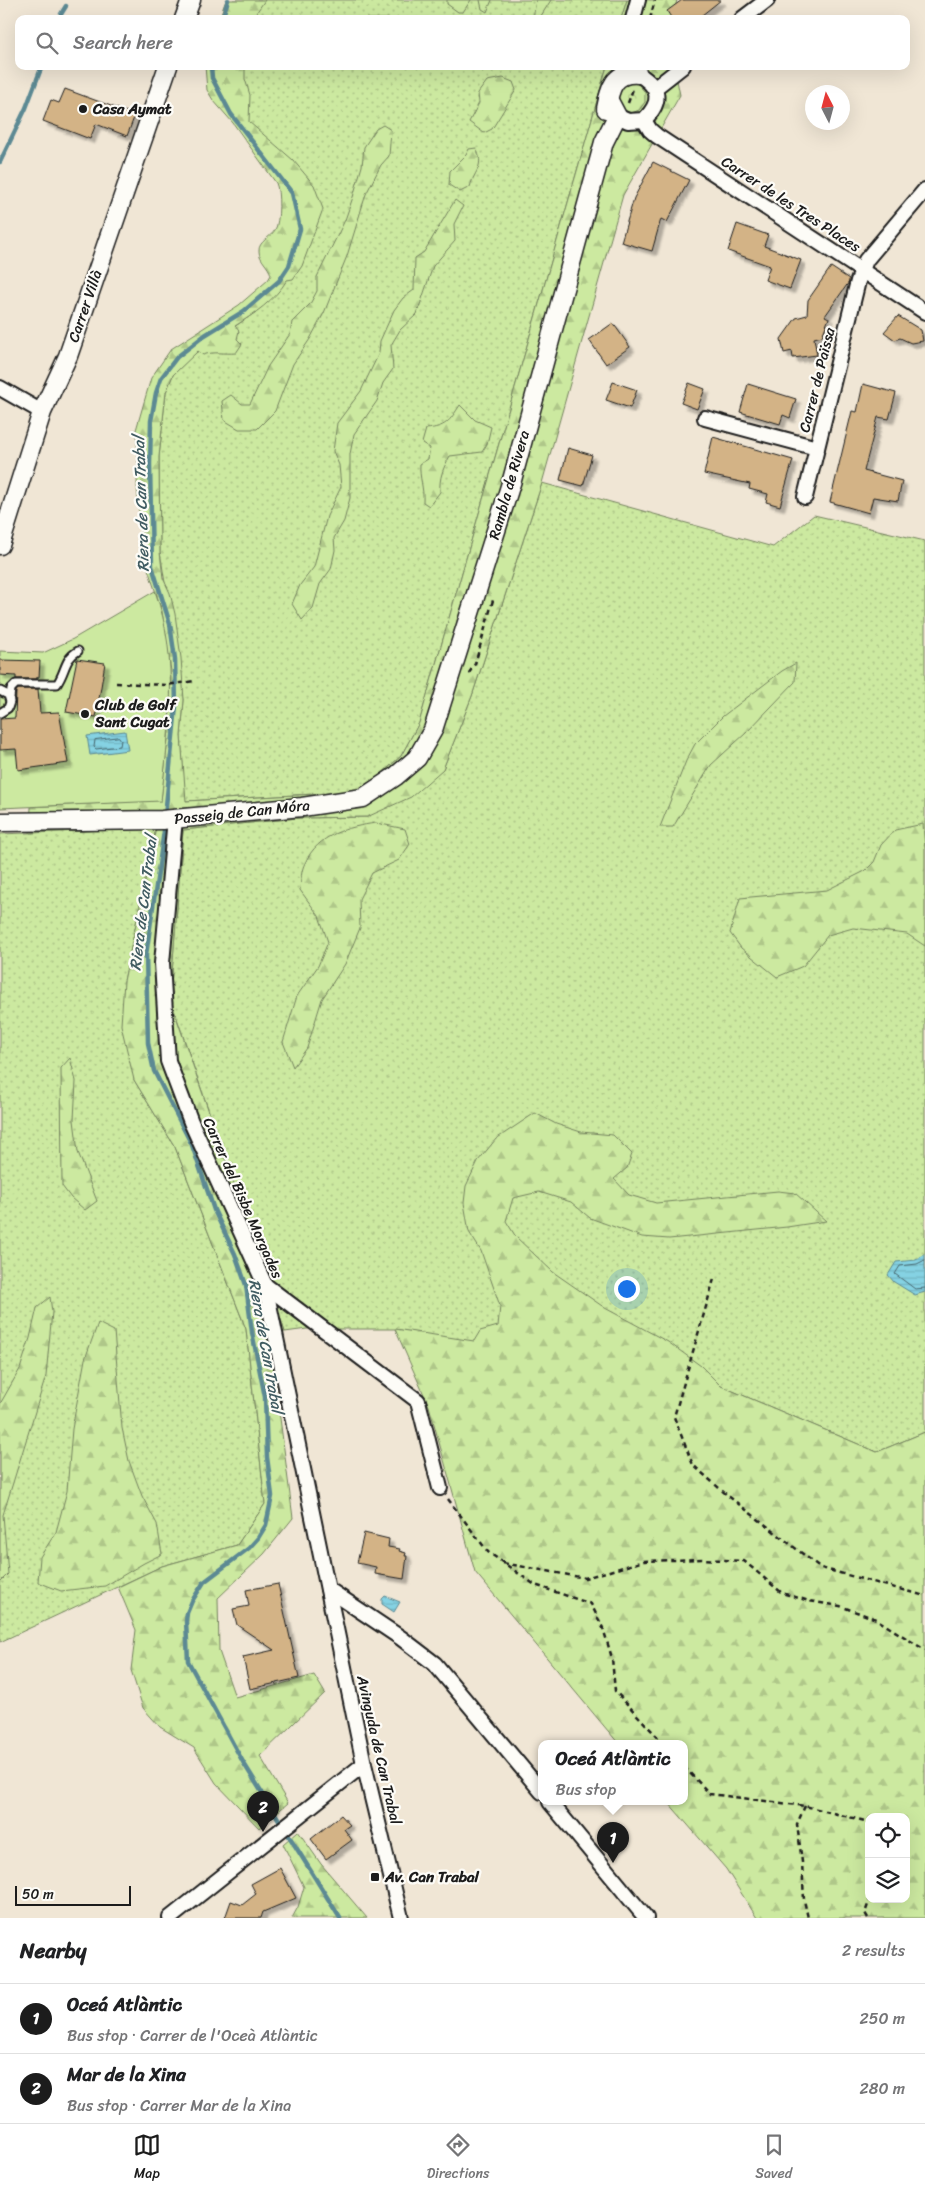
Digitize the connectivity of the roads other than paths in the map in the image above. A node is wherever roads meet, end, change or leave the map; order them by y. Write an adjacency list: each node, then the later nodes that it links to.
1 (191, 0): 4 (street)
2 (638, 0): 5 (street)
3 (767, 0): 6 (street)
4 (185, 15)
5 (634, 15)
6 (747, 15)
7 (167, 70): 19 (street, Carrer Villà)
8 (677, 70): 10 (street)
9 (634, 71): 10 (street); 11 (street)
10 (655, 88): 13 (street)
11 (608, 99): 12 (street); 14 (street)
12 (620, 118): 13 (street); 14 (street)
13 (644, 120): 16 (street, Carrer de les Tres Places)
14 (604, 142): 28 (street, Rambla de Rivera)
15 (925, 190): 16 (street, Carrer de Païssa)
16 (862, 271): 17 (street, Carrer de les Tres Places); 21 (street, Carrer de Païssa)
17 (925, 312)
18 (0, 388): 19 (street)
19 (42, 412): 23 (street, Carrer Villà)
20 (705, 418): 21 (street)
21 (817, 448): 22 (street, Carrer de Païssa)
22 (805, 497)
23 (0, 545)
24 (78, 651): 26 (lane)
25 (0, 691): 26 (lane)
26 (10, 698): 27 (lane)
27 (0, 713)
28 (363, 798): 29 (street, Passeig de Can Móra)
29 (170, 819): 30 (street, Passeig de Can Móra); 31 (street, Carrer del Bisbe Morgades)
30 (0, 822)
31 (265, 1285): 32 (street); 33 (street, Carrer del Bisbe Morgades)
32 (440, 1488)
33 (328, 1590): 34 (street, Avinguda de Can Trabal); 35 (street)
34 (364, 1764): 37 (street); 38 (street, Avinguda de Can Trabal)
35 (538, 1787)
36 (552, 1805): 39 (street)
37 (170, 1918)
38 (401, 1918)
39 (646, 1918)

